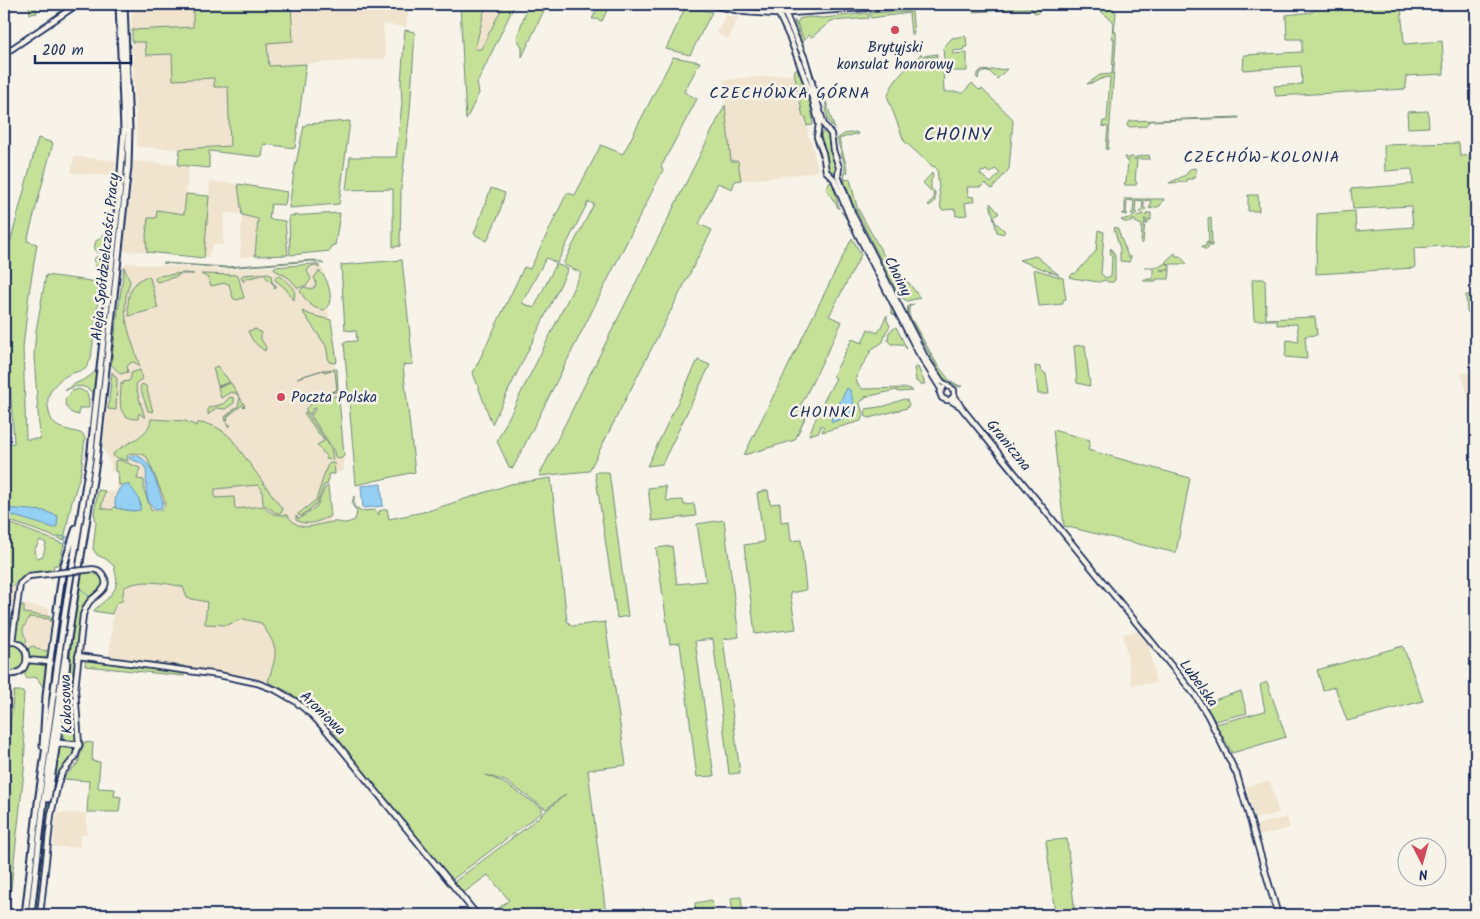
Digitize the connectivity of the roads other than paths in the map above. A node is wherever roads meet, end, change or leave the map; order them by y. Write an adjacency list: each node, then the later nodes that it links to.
1 (78, 4): 16 (street)
2 (119, 4): 27 (main road, Aleja Spółdzielczości Pracy)
3 (124, 4): 27 (main road, Aleja Spółdzielczości Pracy)
4 (708, 4): 14 (street)
5 (734, 4): 11 (street)
6 (766, 4): 11 (street)
7 (839, 4): 9 (street)
8 (925, 4): 13 (street)
9 (785, 5): 10 (street); 12 (street)
10 (775, 6): 11 (street); 14 (street)
11 (760, 7)
12 (786, 13): 13 (street); 14 (street); 15 (street)
13 (801, 13): 15 (street)
14 (779, 14): 18 (street)
15 (791, 26): 17 (street)
16 (4, 54)
17 (828, 130): 18 (street); 19 (street, Choiny)
18 (819, 131): 20 (street, Choiny)
19 (838, 173): 20 (street); 21 (street, Choiny)
20 (830, 174): 22 (street, Choiny)
21 (946, 386): 22 (street); 23 (street)
22 (941, 390): 24 (street)
23 (954, 395): 24 (street); 25 (street, Graniczna)
24 (950, 400): 25 (street, Graniczna)
25 (961, 407): 26 (street, Graniczna)
26 (1036, 499): 45 (street, Lubelska)
27 (84, 510): 28 (main road); 31 (main road)
28 (79, 521): 29 (main road); 39 (main road)
29 (57, 610): 35 (street)
30 (12, 642): 32 (street); 33 (street, Kokosowa, bridge); 34 (street)
31 (67, 642): 37 (main road); 40 (main road)
32 (4, 643)
33 (78, 656): 38 (street, Kokosowa); 44 (street, Aroniowa)
34 (27, 660): 35 (street); 36 (street)
35 (50, 662): 39 (main road)
36 (4, 673)
37 (58, 743): 38 (main road); 40 (main road)
38 (79, 745): 43 (street, Kokosowa)
39 (43, 766): 41 (main road)
40 (42, 821): 42 (main road)
41 (25, 915)
42 (31, 915)
43 (40, 915)
44 (477, 915)
45 (1278, 915)

